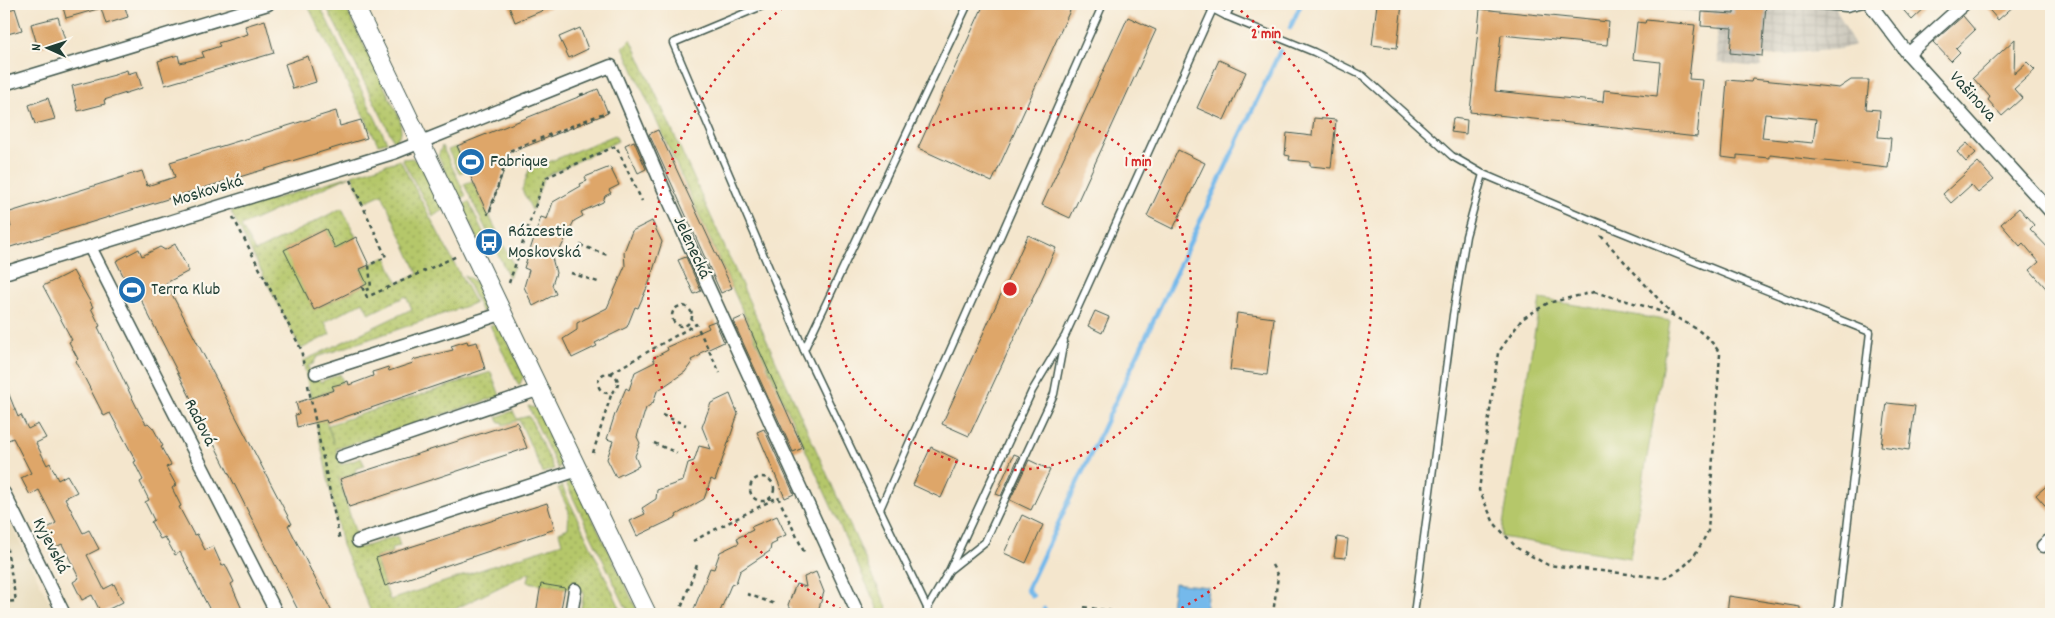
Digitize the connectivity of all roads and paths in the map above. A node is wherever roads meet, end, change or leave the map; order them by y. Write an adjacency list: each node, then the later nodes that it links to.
1 (268, 4): 15 (street)
2 (354, 4): 19 (street)
3 (767, 4): 42 (lane)
4 (968, 4): 42 (lane)
5 (1102, 4): 57 (lane)
6 (1203, 4): 12 (lane)
7 (1232, 4): 13 (lane)
8 (1799, 4): 9 (lane)
9 (1863, 4)
10 (1870, 4): 14 (street, Vašinova)
11 (1964, 4): 14 (street)
12 (1214, 9): 13 (lane); 41 (lane)
13 (1226, 16): 21 (lane)
14 (1908, 54): 25 (street, Vašinova)
15 (4, 84)
16 (586, 93): 17 (path)
17 (580, 95)
18 (609, 111): 24 (path)
19 (421, 142): 20 (street, Moskovská); 29 (street); 76 (street, Jelenecká)
20 (349, 171): 23 (street, Moskovská); 36 (path)
21 (1483, 174): 26 (lane); 80 (lane)
22 (642, 201): 33 (path)
23 (227, 204): 28 (street, Moskovská); 45 (path)
24 (490, 211)
25 (2051, 212)
26 (1584, 217): 38 (path); 81 (lane)
27 (580, 245): 30 (path)
28 (90, 247): 31 (street, Moskovská); 72 (street, Radová)
29 (472, 249): 36 (path); 37 (street)
30 (610, 256)
31 (4, 273)
32 (571, 273): 34 (path)
33 (509, 283)
34 (601, 283)
35 (362, 287): 36 (path)
36 (364, 291)
37 (504, 313): 45 (street); 46 (street)
38 (1674, 316): 38 (path)
39 (688, 324): 39 (path); 40 (path)
40 (690, 328): 43 (path); 44 (path)
41 (1065, 336): 65 (lane); 65 (lane)
42 (804, 350): 57 (lane)
43 (611, 373): 47 (path); 47 (path)
44 (720, 373)
45 (310, 376): 59 (path)
46 (540, 389): 53 (street); 54 (street)
47 (612, 392): 51 (path)
48 (662, 415): 49 (path)
49 (686, 425)
50 (654, 443): 52 (path)
51 (593, 453)
52 (677, 453)
53 (341, 457)
54 (578, 470): 60 (street); 74 (street)
55 (4, 493): 71 (street, Kyjevská)
56 (768, 501): 56 (path); 61 (path); 62 (path)
57 (880, 509): 70 (lane)
58 (4, 532): 68 (path)
59 (340, 541)
60 (358, 541)
61 (693, 541)
62 (805, 554)
63 (698, 562): 75 (path)
64 (1272, 565): 79 (path)
65 (950, 569): 70 (lane)
66 (575, 590): 73 (street)
67 (747, 594): 69 (path)
68 (4, 602)
69 (775, 604)
70 (929, 612)
71 (64, 614)
72 (277, 614)
73 (571, 614)
74 (648, 614)
75 (679, 614)
76 (858, 614)
77 (1082, 614): 78 (path)
78 (1130, 614)
79 (1273, 614)
80 (1414, 614)
81 (1838, 614)

